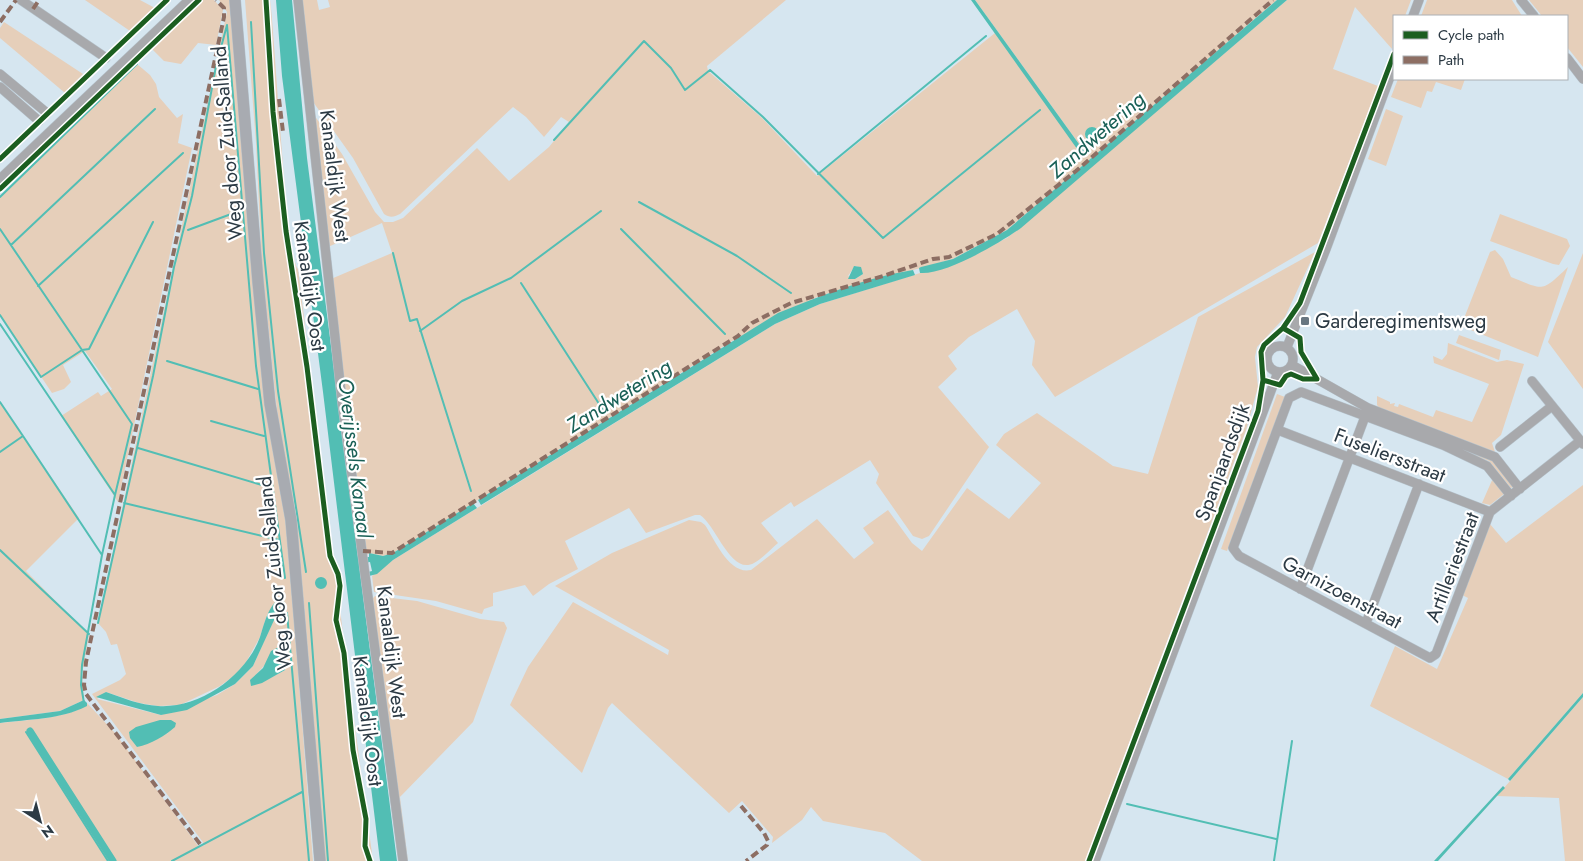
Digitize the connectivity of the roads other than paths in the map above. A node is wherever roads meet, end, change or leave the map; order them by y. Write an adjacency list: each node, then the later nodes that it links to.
1 (20, 0): 10 (street)
2 (189, 0): 18 (street)
3 (235, 0): 19 (main road, Weg door Zuid-Salland)
4 (240, 0): 19 (main road, Weg door Zuid-Salland)
5 (298, 0): 39 (street, Kanaaldijk West)
6 (1419, 0): 8 (street)
7 (1521, 0): 9 (street)
8 (1413, 15)
9 (1533, 15)
10 (106, 58)
11 (1568, 59): 14 (street)
12 (1393, 69): 20 (street)
13 (0, 74): 16 (street)
14 (1583, 79)
15 (0, 87): 17 (street)
16 (47, 114)
17 (40, 121)
18 (0, 179)
19 (258, 282): 38 (main road, Weg door Zuid-Salland)
20 (1287, 347): 21 (street); 22 (street)
21 (1292, 365): 22 (street); 25 (street)
22 (1278, 372): 40 (street, Spanjaardsdijk)
23 (1532, 381): 24 (street)
24 (1552, 406): 28 (street); 29 (street)
25 (1368, 408): 26 (street); 32 (street)
26 (1365, 418): 27 (street); 30 (street); 33 (street)
27 (1278, 430): 30 (street, Fuseliersstraat); 35 (street, Garnizoenstraat)
28 (1582, 443): 32 (street, Artilleriestraat)
29 (1500, 447)
30 (1349, 458): 31 (street, Fuseliersstraat); 35 (street)
31 (1419, 484): 34 (street, Fuseliersstraat); 36 (street)
32 (1520, 489): 33 (street, Artilleriestraat)
33 (1511, 496): 34 (street, Artilleriestraat)
34 (1490, 512): 37 (street, Artilleriestraat)
35 (1300, 589): 36 (street, Garnizoenstraat)
36 (1366, 623): 37 (street, Garnizoenstraat)
37 (1434, 657)
38 (320, 861)
39 (403, 861)
40 (1095, 861)

